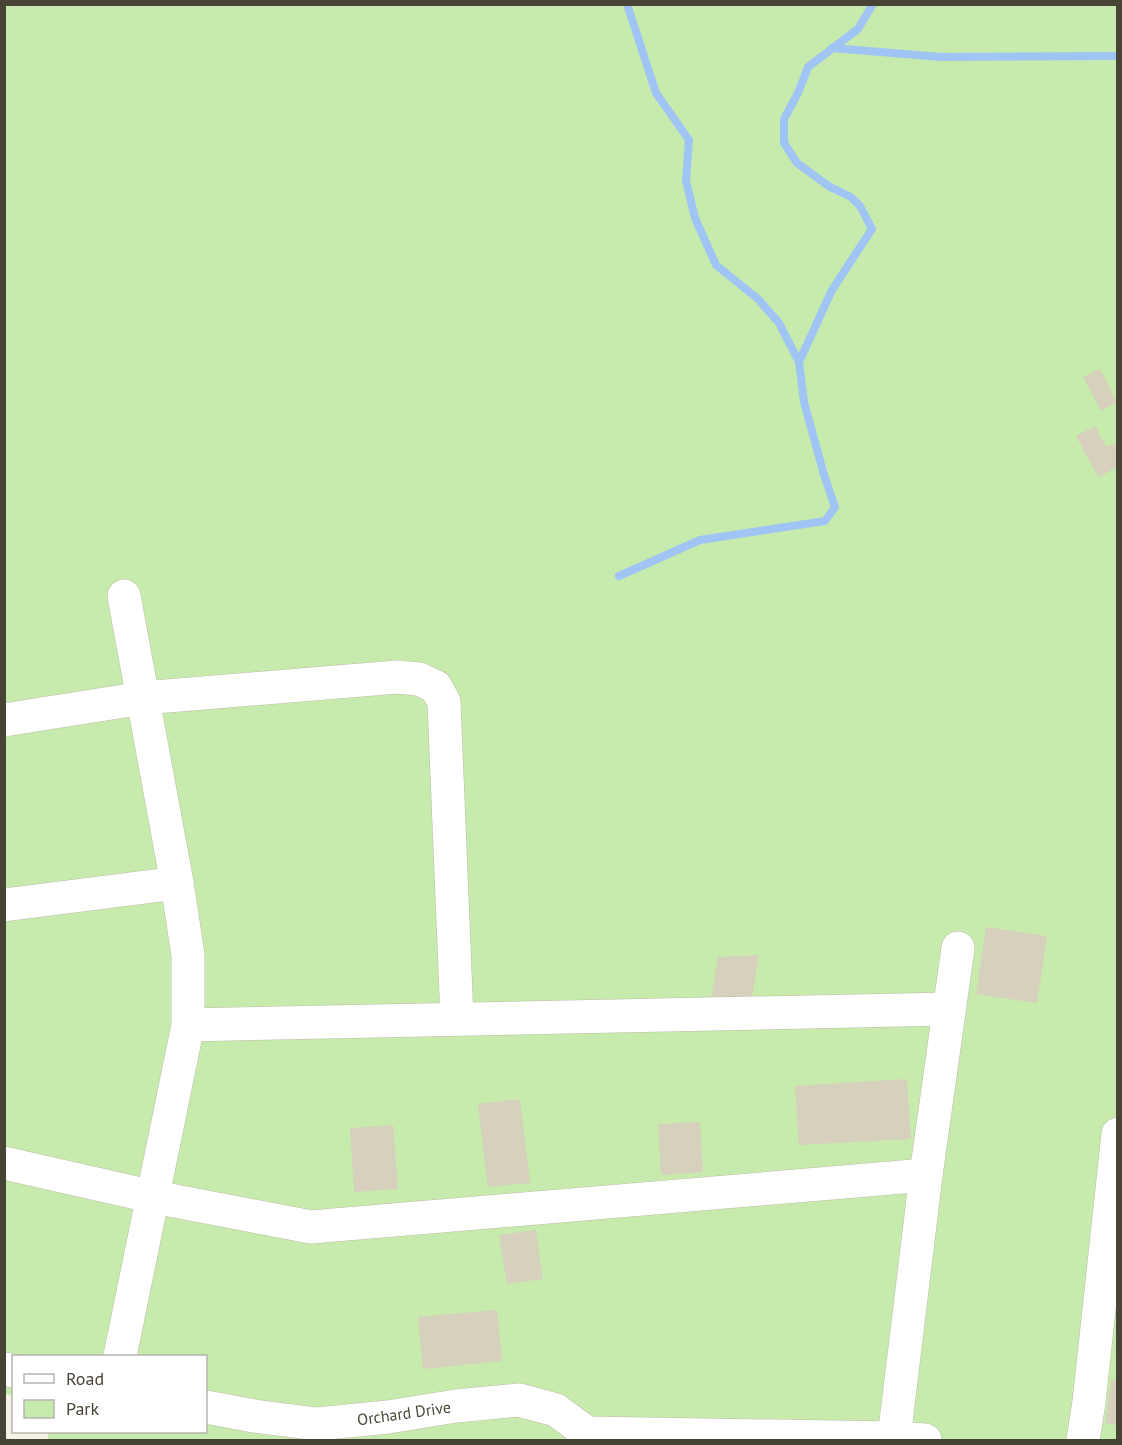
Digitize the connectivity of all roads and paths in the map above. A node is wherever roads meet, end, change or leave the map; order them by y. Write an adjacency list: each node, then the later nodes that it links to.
1 (124, 596): 2 (street)
2 (143, 698): 3 (street); 4 (street); 8 (street)
3 (4, 720)
4 (177, 883): 5 (street); 9 (street)
5 (4, 905)
6 (958, 948): 7 (street)
7 (948, 1010): 8 (street); 12 (street)
8 (457, 1020): 9 (street)
9 (188, 1025): 13 (street)
10 (1118, 1134): 18 (street)
11 (4, 1163): 13 (street)
12 (926, 1176): 13 (street); 17 (street)
13 (154, 1197): 14 (street)
14 (120, 1355)
15 (207, 1407): 16 (street, Orchard Drive)
16 (589, 1437): 17 (street)
17 (910, 1439)
18 (1083, 1440)

